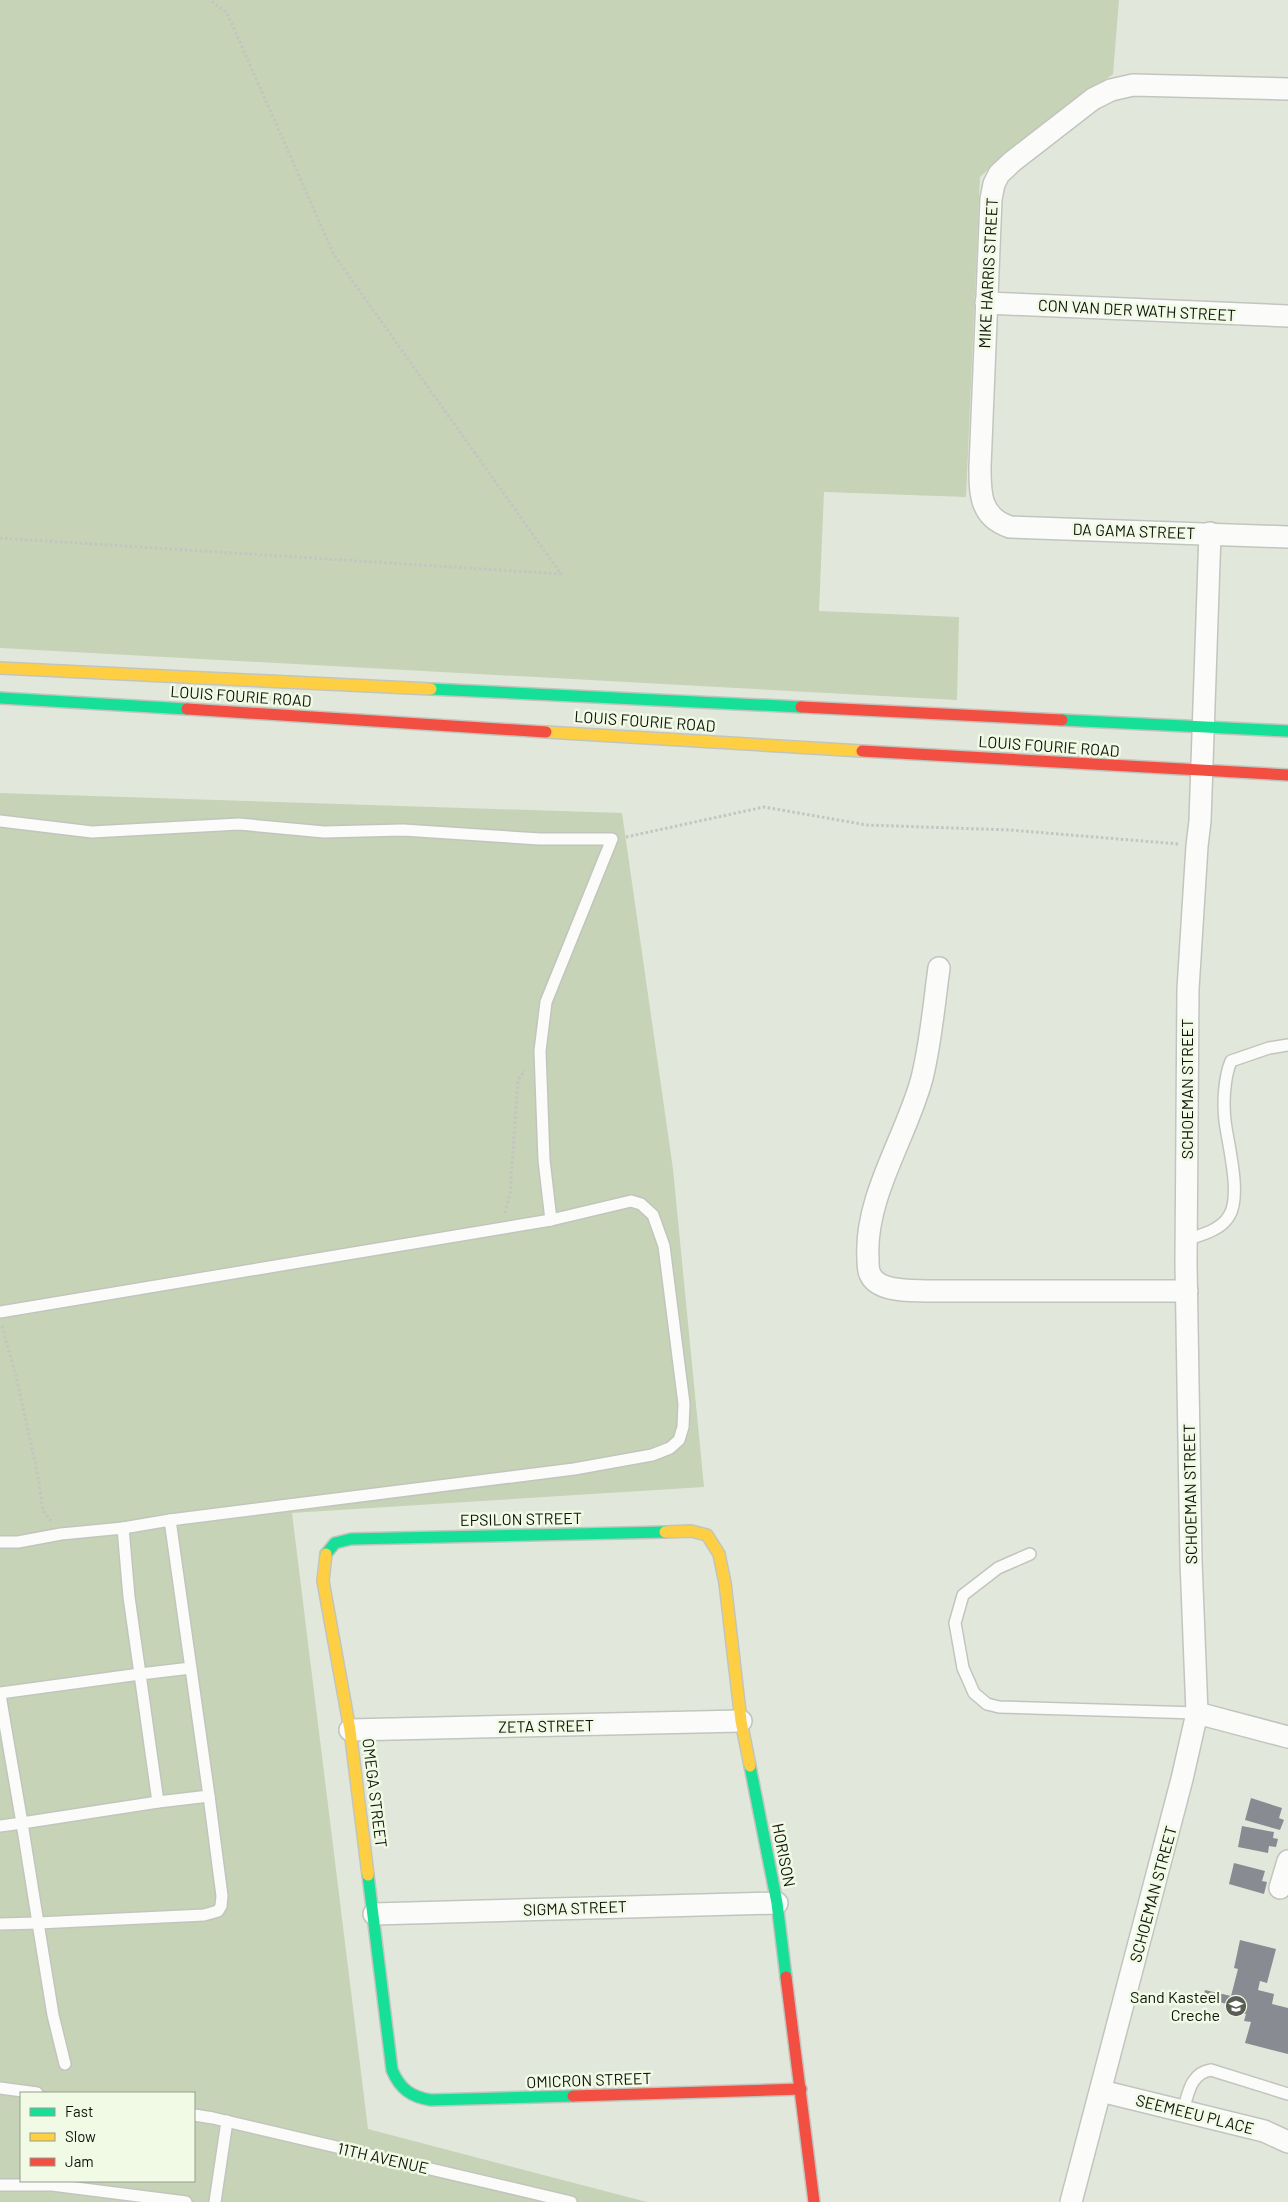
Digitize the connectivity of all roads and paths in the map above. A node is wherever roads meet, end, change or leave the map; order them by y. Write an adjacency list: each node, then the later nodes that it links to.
1 (210, 0): 8 (path)
2 (1288, 89): 3 (street, MIKE HARRIS STREET)
3 (986, 303): 4 (street, CON VAN DER WATH STREET); 5 (street, MIKE HARRIS STREET)
4 (1288, 316)
5 (987, 509): 6 (street, DA GAMA STREET)
6 (1210, 533): 7 (street, DA GAMA STREET); 11 (street, SCHOEMAN STREET)
7 (1288, 537)
8 (0, 538)
9 (0, 668): 11 (main road, LOUIS FOURIE ROAD)
10 (0, 698): 13 (main road, LOUIS FOURIE ROAD)
11 (1202, 726): 12 (main road, LOUIS FOURIE ROAD); 13 (street, SCHOEMAN STREET)
12 (1288, 731)
13 (1201, 771): 14 (main road, LOUIS FOURIE ROAD); 17 (street, SCHOEMAN STREET)
14 (1288, 775)
15 (0, 821): 16 (lane)
16 (612, 840): 17 (path); 20 (lane)
17 (1197, 846): 23 (street, SCHOEMAN STREET)
18 (939, 968): 24 (street)
19 (1288, 1045): 23 (lane)
20 (540, 1051): 21 (lane); 22 (path)
21 (551, 1220): 22 (lane); 27 (lane)
22 (501, 1228): 25 (lane)
23 (1186, 1240): 24 (street, SCHOEMAN STREET)
24 (1187, 1291): 37 (street, SCHOEMAN STREET)
25 (0, 1312)
26 (0, 1324): 30 (path)
27 (170, 1520): 28 (lane); 34 (lane)
28 (123, 1528): 30 (lane); 35 (lane)
29 (691, 1531): 31 (main road, EPSILON STREET); 38 (main road, HORISON)
30 (61, 1534): 32 (lane)
31 (351, 1539): 39 (main road, OMEGA STREET)
32 (0, 1542)
33 (1030, 1554): 37 (lane)
34 (191, 1668): 35 (lane); 41 (lane)
35 (140, 1674): 36 (lane); 42 (lane)
36 (0, 1694): 43 (lane)
37 (1197, 1713): 40 (street); 55 (street, SCHOEMAN STREET)
38 (741, 1721): 39 (street, ZETA STREET); 47 (main road, HORISON)
39 (350, 1730): 48 (main road, OMEGA STREET)
40 (1288, 1737)
41 (209, 1796): 42 (lane); 49 (lane)
42 (158, 1802): 43 (lane)
43 (22, 1822): 44 (lane); 49 (lane)
44 (0, 1826)
45 (1288, 1861): 46 (street)
46 (1280, 1888)
47 (777, 1903): 48 (street, SIGMA STREET); 54 (main road, HORISON)
48 (374, 1914): 52 (main road, OMEGA STREET)
49 (38, 1923): 50 (lane); 51 (lane)
50 (0, 1924)
51 (65, 2064)
52 (392, 2070): 54 (main road, OMICRON STREET)
53 (0, 2088): 56 (lane)
54 (801, 2090): 67 (main road, HORISON)
55 (1101, 2091): 58 (street, SEEMEEU PLACE); 68 (street, SCHOEMAN STREET)
56 (30, 2092)
57 (1288, 2094): 58 (lane)
58 (1183, 2111): 61 (street, SEEMEEU PLACE)
59 (195, 2115): 60 (lane, 11TH AVENUE)
60 (227, 2121): 65 (lane); 66 (lane, 11TH AVENUE)
61 (1288, 2142)
62 (0, 2185): 63 (lane)
63 (126, 2197): 64 (lane)
64 (186, 2202)
65 (215, 2202)
66 (571, 2202)
67 (814, 2202)
68 (1071, 2202)

